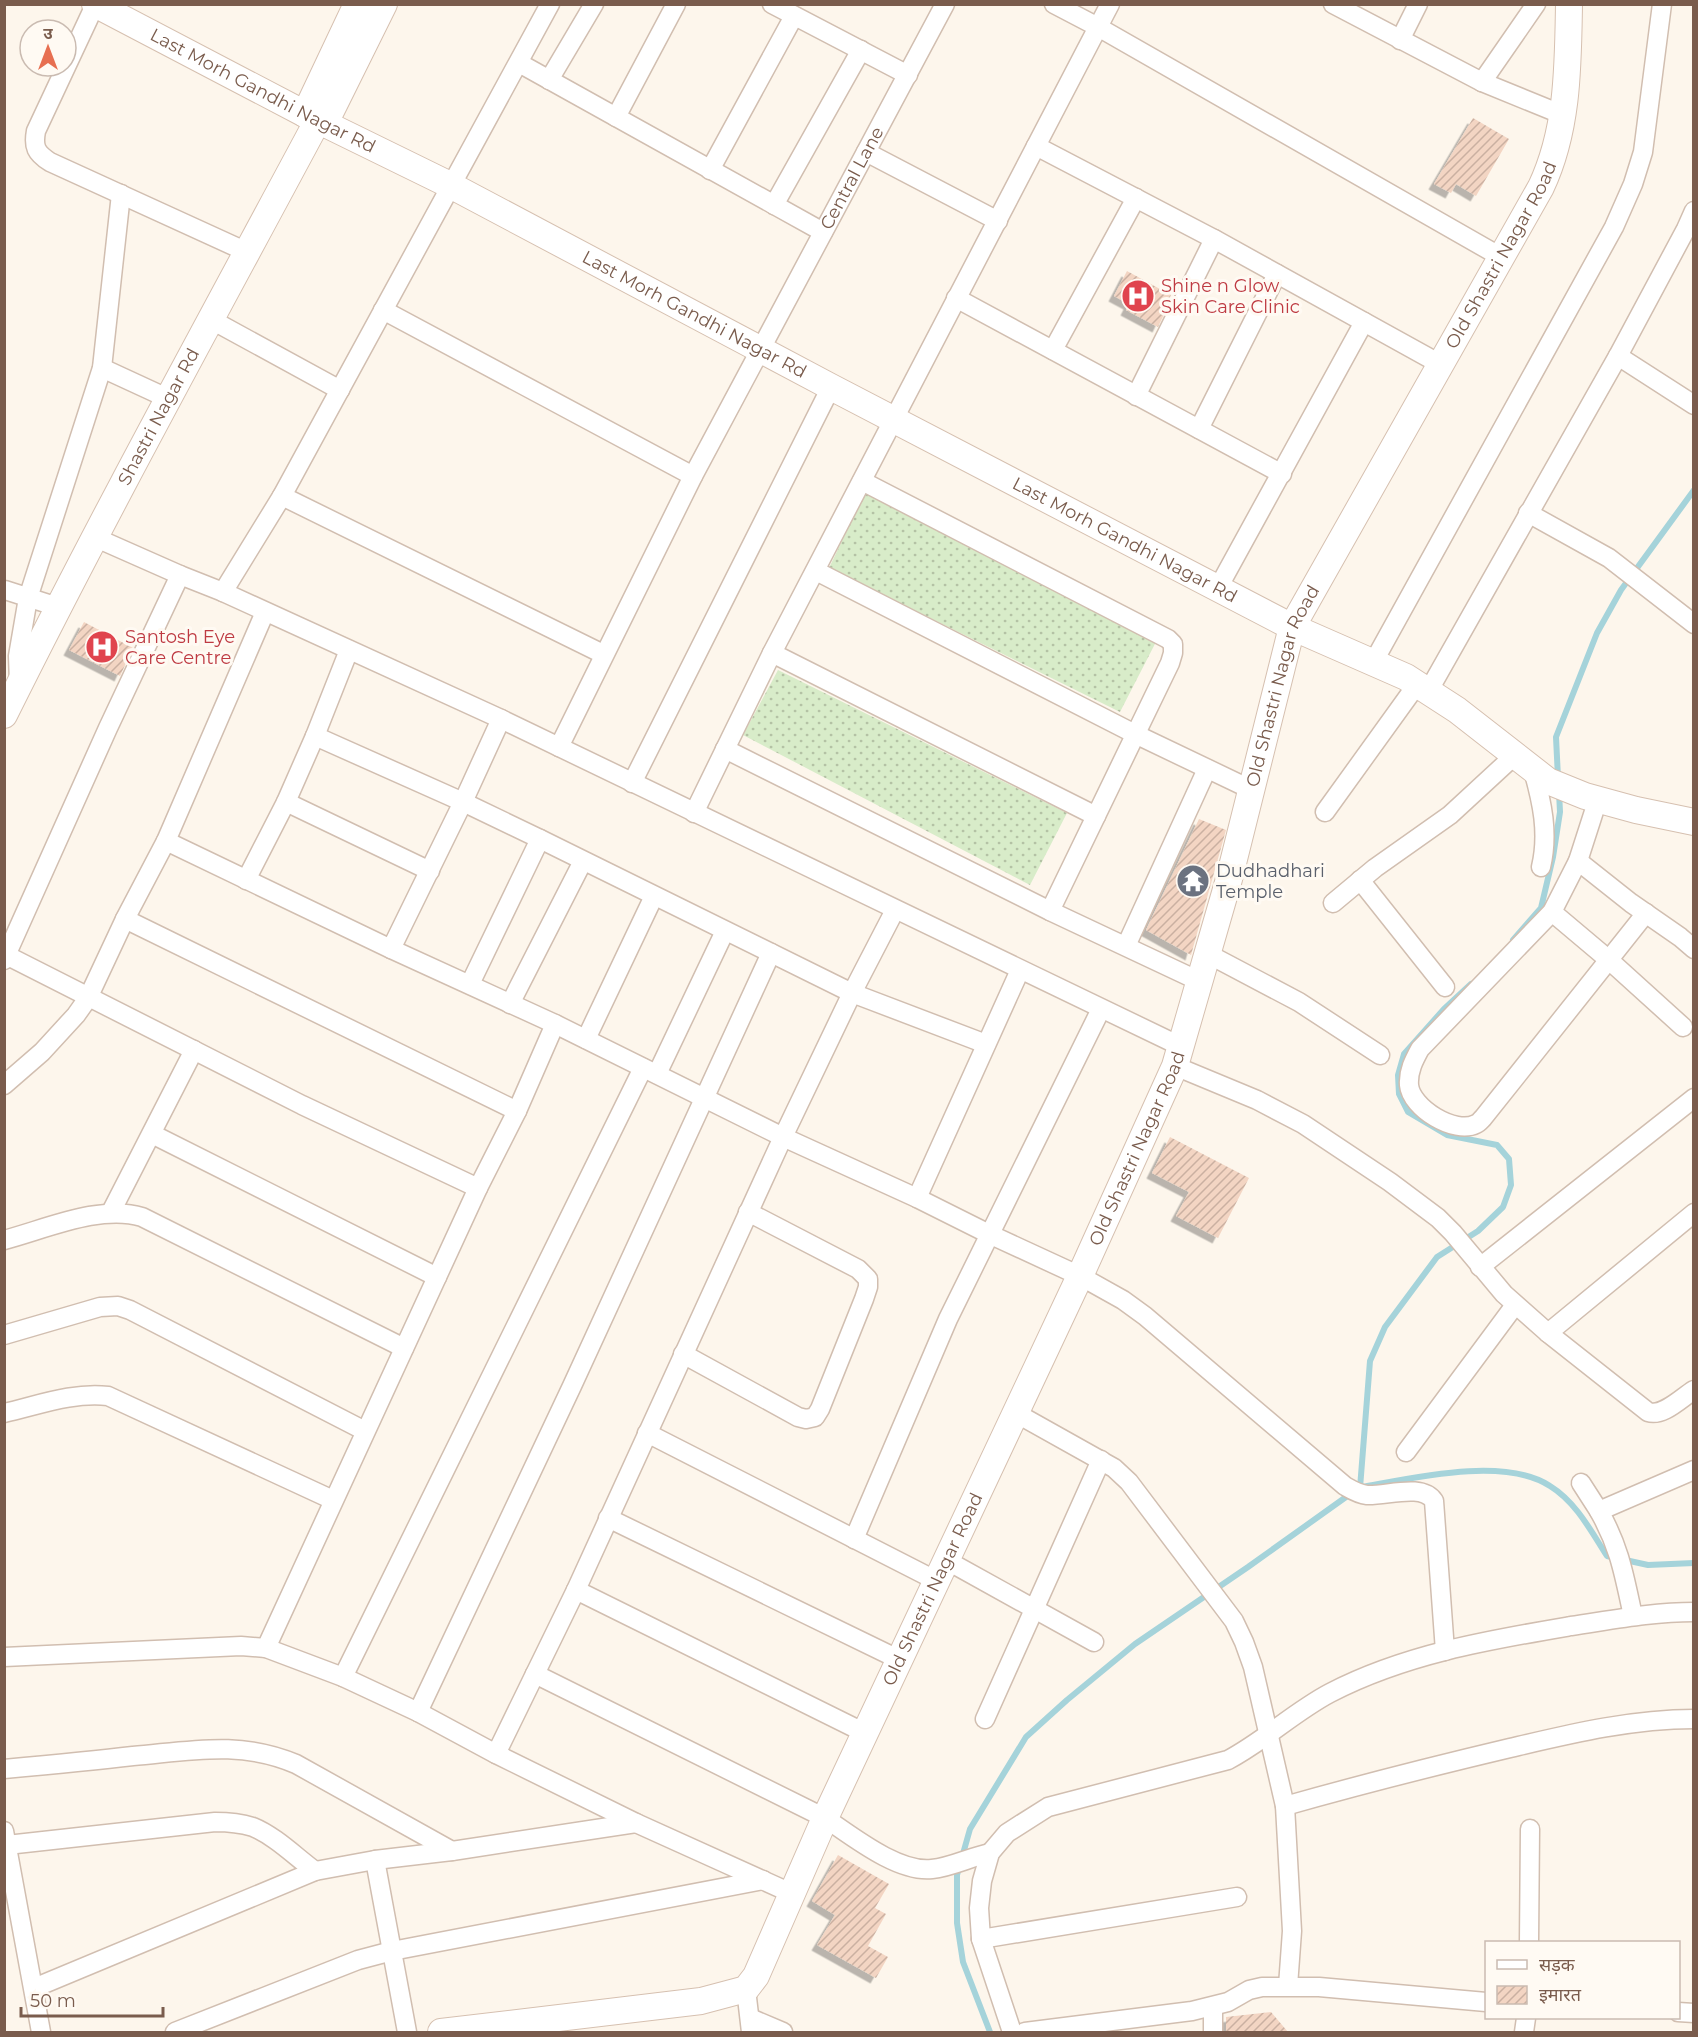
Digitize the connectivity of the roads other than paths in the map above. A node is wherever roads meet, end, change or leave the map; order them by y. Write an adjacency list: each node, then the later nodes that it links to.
1 (357, 4): 27 (street)
2 (384, 4): 27 (street)
3 (550, 4): 21 (street)
4 (594, 4): 23 (street)
5 (676, 4): 26 (street)
6 (772, 4): 17 (street)
7 (945, 4): 22 (street, Central Lane)
8 (1054, 4): 18 (street)
9 (1110, 4): 18 (street)
10 (1333, 4): 19 (street)
11 (1418, 4): 19 (street)
12 (1536, 4): 24 (street)
13 (1569, 4): 25 (street, Old Shastri Nagar Road)
14 (1662, 4): 78 (street)
15 (95, 5): 16 (street, Last Morh Gandhi Nagar Rd); 32 (street)
16 (125, 11): 27 (street, Last Morh Gandhi Nagar Rd)
17 (794, 16): 20 (street); 30 (street)
18 (1098, 27): 28 (street); 40 (street)
19 (1400, 40): 24 (street)
20 (861, 50): 22 (street); 34 (street)
21 (519, 63): 23 (street); 31 (street)
22 (908, 75): 29 (street, Central Lane)
23 (549, 80): 26 (street)
24 (1482, 82): 25 (street)
25 (1563, 115): 40 (street, Old Shastri Nagar Road)
26 (616, 117): 30 (street)
27 (316, 119): 31 (street, Last Morh Gandhi Nagar Rd); 39 (street, Shastri Nagar Rd)
28 (1036, 146): 33 (street); 36 (street)
29 (866, 152): 36 (street); 37 (street, Central Lane)
30 (710, 170): 34 (street)
31 (452, 186): 43 (street); 46 (street, Last Morh Gandhi Nagar Rd)
32 (121, 194): 39 (street); 50 (street)
33 (1136, 198): 38 (street); 47 (street)
34 (774, 205): 37 (street)
35 (1694, 211): 48 (street)
36 (998, 221): 42 (street)
37 (823, 232): 46 (street, Central Lane)
38 (1214, 239): 41 (street); 53 (street)
39 (247, 252): 44 (street, Shastri Nagar Rd)
40 (1501, 257): 49 (street, Old Shastri Nagar Road)
41 (1277, 274): 45 (street); 57 (street)
42 (956, 298): 47 (street); 56 (street)
43 (383, 310): 52 (street); 59 (street)
44 (210, 319): 52 (street); 54 (street, Shastri Nagar Rd)
45 (1364, 321): 49 (street); 58 (street)
46 (759, 350): 51 (street, Last Morh Gandhi Nagar Rd); 59 (street, Central Lane)
47 (1053, 350): 53 (street)
48 (1618, 356): 55 (street); 62 (street)
49 (1440, 364): 74 (street, Old Shastri Nagar Road)
50 (102, 368): 54 (street); 70 (street)
51 (831, 387): 56 (street, Last Morh Gandhi Nagar Rd); 89 (street)
52 (340, 390): 61 (street)
53 (1136, 396): 57 (street)
54 (167, 398): 63 (street, Shastri Nagar Rd)
55 (1694, 405)
56 (893, 418): 60 (street); 67 (street, Last Morh Gandhi Nagar Rd)
57 (1199, 429): 58 (street)
58 (1282, 474): 67 (street)
59 (693, 476): 77 (street, Central Lane)
60 (862, 481): 64 (street); 83 (street)
61 (282, 496): 69 (street); 77 (street)
62 (1528, 513): 73 (street); 80 (street)
63 (94, 537): 66 (street); 71 (street, Shastri Nagar Rd)
64 (816, 570): 76 (street); 83 (street)
65 (4, 575): 68 (street)
66 (180, 575): 69 (street); 119 (street)
67 (1218, 588): 74 (street, Last Morh Gandhi Nagar Rd)
68 (5, 590): 70 (street)
69 (223, 592): 72 (street)
70 (28, 598): 71 (street); 79 (street)
71 (58, 607): 79 (street, Shastri Nagar Rd)
72 (265, 612): 75 (street); 99 (street)
73 (1694, 624)
74 (1292, 627): 78 (street, Last Morh Gandhi Nagar Rd); 90 (street, Old Shastri Nagar Road)
75 (349, 650): 82 (street); 84 (street)
76 (772, 653): 86 (street); 96 (street)
77 (603, 654): 85 (street, Central Lane)
78 (1374, 661): 80 (street, Last Morh Gandhi Nagar Rd)
79 (19, 686): 81 (street, Shastri Nagar Rd)
80 (1424, 687): 88 (street, Last Morh Gandhi Nagar Rd); 94 (street)
81 (4, 715)
82 (501, 719): 85 (street); 93 (street)
83 (1135, 734): 87 (street); 96 (street)
84 (315, 736): 92 (street); 93 (street)
85 (559, 747): 89 (street)
86 (725, 748): 95 (street); 109 (street)
87 (1207, 769): 90 (street); 114 (street)
88 (1532, 769): 91 (street, Last Morh Gandhi Nagar Rd); 102 (street); 105 (street)
89 (632, 783): 95 (street)
90 (1252, 790): 118 (street, Old Shastri Nagar Road)
91 (1592, 797): 97 (street, Last Morh Gandhi Nagar Rd); 101 (street)
92 (286, 801): 103 (street); 104 (street)
93 (463, 801): 98 (street); 103 (street)
94 (1325, 812)
95 (694, 813): 108 (street)
96 (1096, 816): 109 (street)
97 (1694, 822)
98 (540, 839): 100 (street); 123 (street)
99 (166, 841): 104 (street); 112 (street)
100 (583, 861): 106 (street); 127 (street)
101 (1578, 861): 110 (street); 111 (street)
102 (1541, 867)
103 (430, 871): 115 (street)
104 (246, 880): 115 (street)
105 (1360, 880): 107 (street); 124 (street)
106 (654, 896): 113 (street); 131 (street)
107 (1333, 903)
108 (895, 910): 121 (street); 125 (street)
109 (1050, 911): 114 (street)
110 (1552, 912): 120 (street); 120 (street)
111 (1646, 913): 116 (street); 120 (street)
112 (125, 919): 126 (street); 140 (street)
113 (725, 931): 117 (street); 136 (street)
114 (1126, 946): 122 (street)
115 (391, 949): 123 (street)
116 (1694, 949)
117 (771, 953): 125 (street); 138 (street)
118 (1208, 954): 122 (street, Old Shastri Nagar Road); 134 (street)
119 (5, 956): 126 (street)
120 (1609, 960): 130 (street)
121 (1020, 970): 128 (street); 132 (street)
122 (1201, 982): 135 (street, Old Shastri Nagar Road)
123 (470, 984): 127 (street)
124 (1445, 987)
125 (852, 993): 132 (street); 142 (street)
126 (88, 998): 133 (street); 137 (street)
127 (510, 1004): 129 (street)
128 (1101, 1009): 135 (street); 148 (street)
129 (555, 1024): 131 (street); 140 (street)
130 (1683, 1027)
131 (586, 1040): 136 (street)
132 (986, 1044): 144 (street)
133 (194, 1050): 141 (street); 143 (street)
134 (1380, 1055)
135 (1178, 1056): 150 (street); 151 (street, Old Shastri Nagar Road)
136 (650, 1071): 138 (street); 182 (street)
137 (4, 1085)
138 (706, 1097): 142 (street); 183 (street)
139 (1694, 1098): 150 (street)
140 (517, 1111): 143 (street)
141 (152, 1134): 145 (street); 152 (street)
142 (783, 1137): 144 (street); 146 (street)
143 (478, 1188): 152 (street)
144 (917, 1198): 148 (street)
145 (111, 1212): 149 (street); 156 (street)
146 (748, 1212): 157 (street); 157 (street)
147 (1694, 1213): 154 (street)
148 (989, 1234): 151 (street); 170 (street)
149 (4, 1240)
150 (1477, 1264): 153 (street)
151 (1080, 1276): 159 (street, Old Shastri Nagar Road); 178 (street)
152 (437, 1277): 156 (street)
153 (1515, 1305): 154 (street); 163 (street)
154 (1548, 1333): 158 (street)
155 (4, 1335): 161 (street)
156 (404, 1348): 161 (street)
157 (683, 1354): 162 (street)
158 (1694, 1390)
159 (1014, 1412): 164 (street); 171 (street, Old Shastri Nagar Road)
160 (4, 1413): 167 (street)
161 (365, 1431): 167 (street)
162 (647, 1433): 169 (street); 170 (street)
163 (1406, 1452)
164 (1101, 1460): 173 (street); 187 (street)
165 (1694, 1470): 168 (street)
166 (1581, 1483): 168 (street)
167 (333, 1500): 177 (street)
168 (1599, 1511): 175 (street)
169 (608, 1518): 172 (street); 180 (street)
170 (854, 1539): 171 (street)
171 (941, 1571): 173 (street); 180 (street, Old Shastri Nagar Road)
172 (576, 1590): 181 (street); 186 (street)
173 (1035, 1608): 176 (street); 184 (street)
174 (1694, 1612): 175 (street)
175 (1633, 1616): 178 (street)
176 (1094, 1642)
177 (266, 1648): 179 (street); 182 (street)
178 (1445, 1651): 187 (street)
179 (4, 1657)
180 (900, 1660): 186 (street, Old Shastri Nagar Road)
181 (535, 1674): 188 (street); 191 (street)
182 (343, 1677): 183 (street)
183 (418, 1712): 188 (street)
184 (985, 1719)
185 (1694, 1719): 190 (street)
186 (865, 1733): 191 (street, Old Shastri Nagar Road)
187 (1268, 1734): 190 (street); 196 (street)
188 (496, 1754): 192 (street)
189 (4, 1769): 195 (street)
190 (1285, 1806): 205 (street)
191 (825, 1818): 196 (street); 200 (street, Old Shastri Nagar Road)
192 (636, 1823): 195 (street); 199 (street)
193 (1530, 1829): 203 (street)
194 (6, 1838): 198 (street); 206 (street)
195 (452, 1851): 197 (street)
196 (983, 1855): 202 (street)
197 (375, 1860): 198 (street); 204 (street)
198 (315, 1871): 206 (street)
199 (764, 1880): 200 (street); 204 (street)
200 (791, 1893): 207 (street, Old Shastri Nagar Road)
201 (1237, 1897): 202 (street)
202 (981, 1939): 217 (street)
203 (1529, 1941)
204 (392, 1951): 213 (street); 214 (street)
205 (1288, 1986): 208 (street); 209 (street)
206 (34, 1988): 212 (street)
207 (746, 1989): 210 (street); 215 (street)
208 (1485, 2002)
209 (1213, 2007): 211 (street); 219 (street)
210 (750, 2025): 216 (street)
211 (1121, 2027): 218 (street)
212 (41, 2032)
213 (175, 2032)
214 (407, 2032)
215 (441, 2032)
216 (783, 2032)
217 (1012, 2032)
218 (1025, 2032)
219 (1213, 2032)

